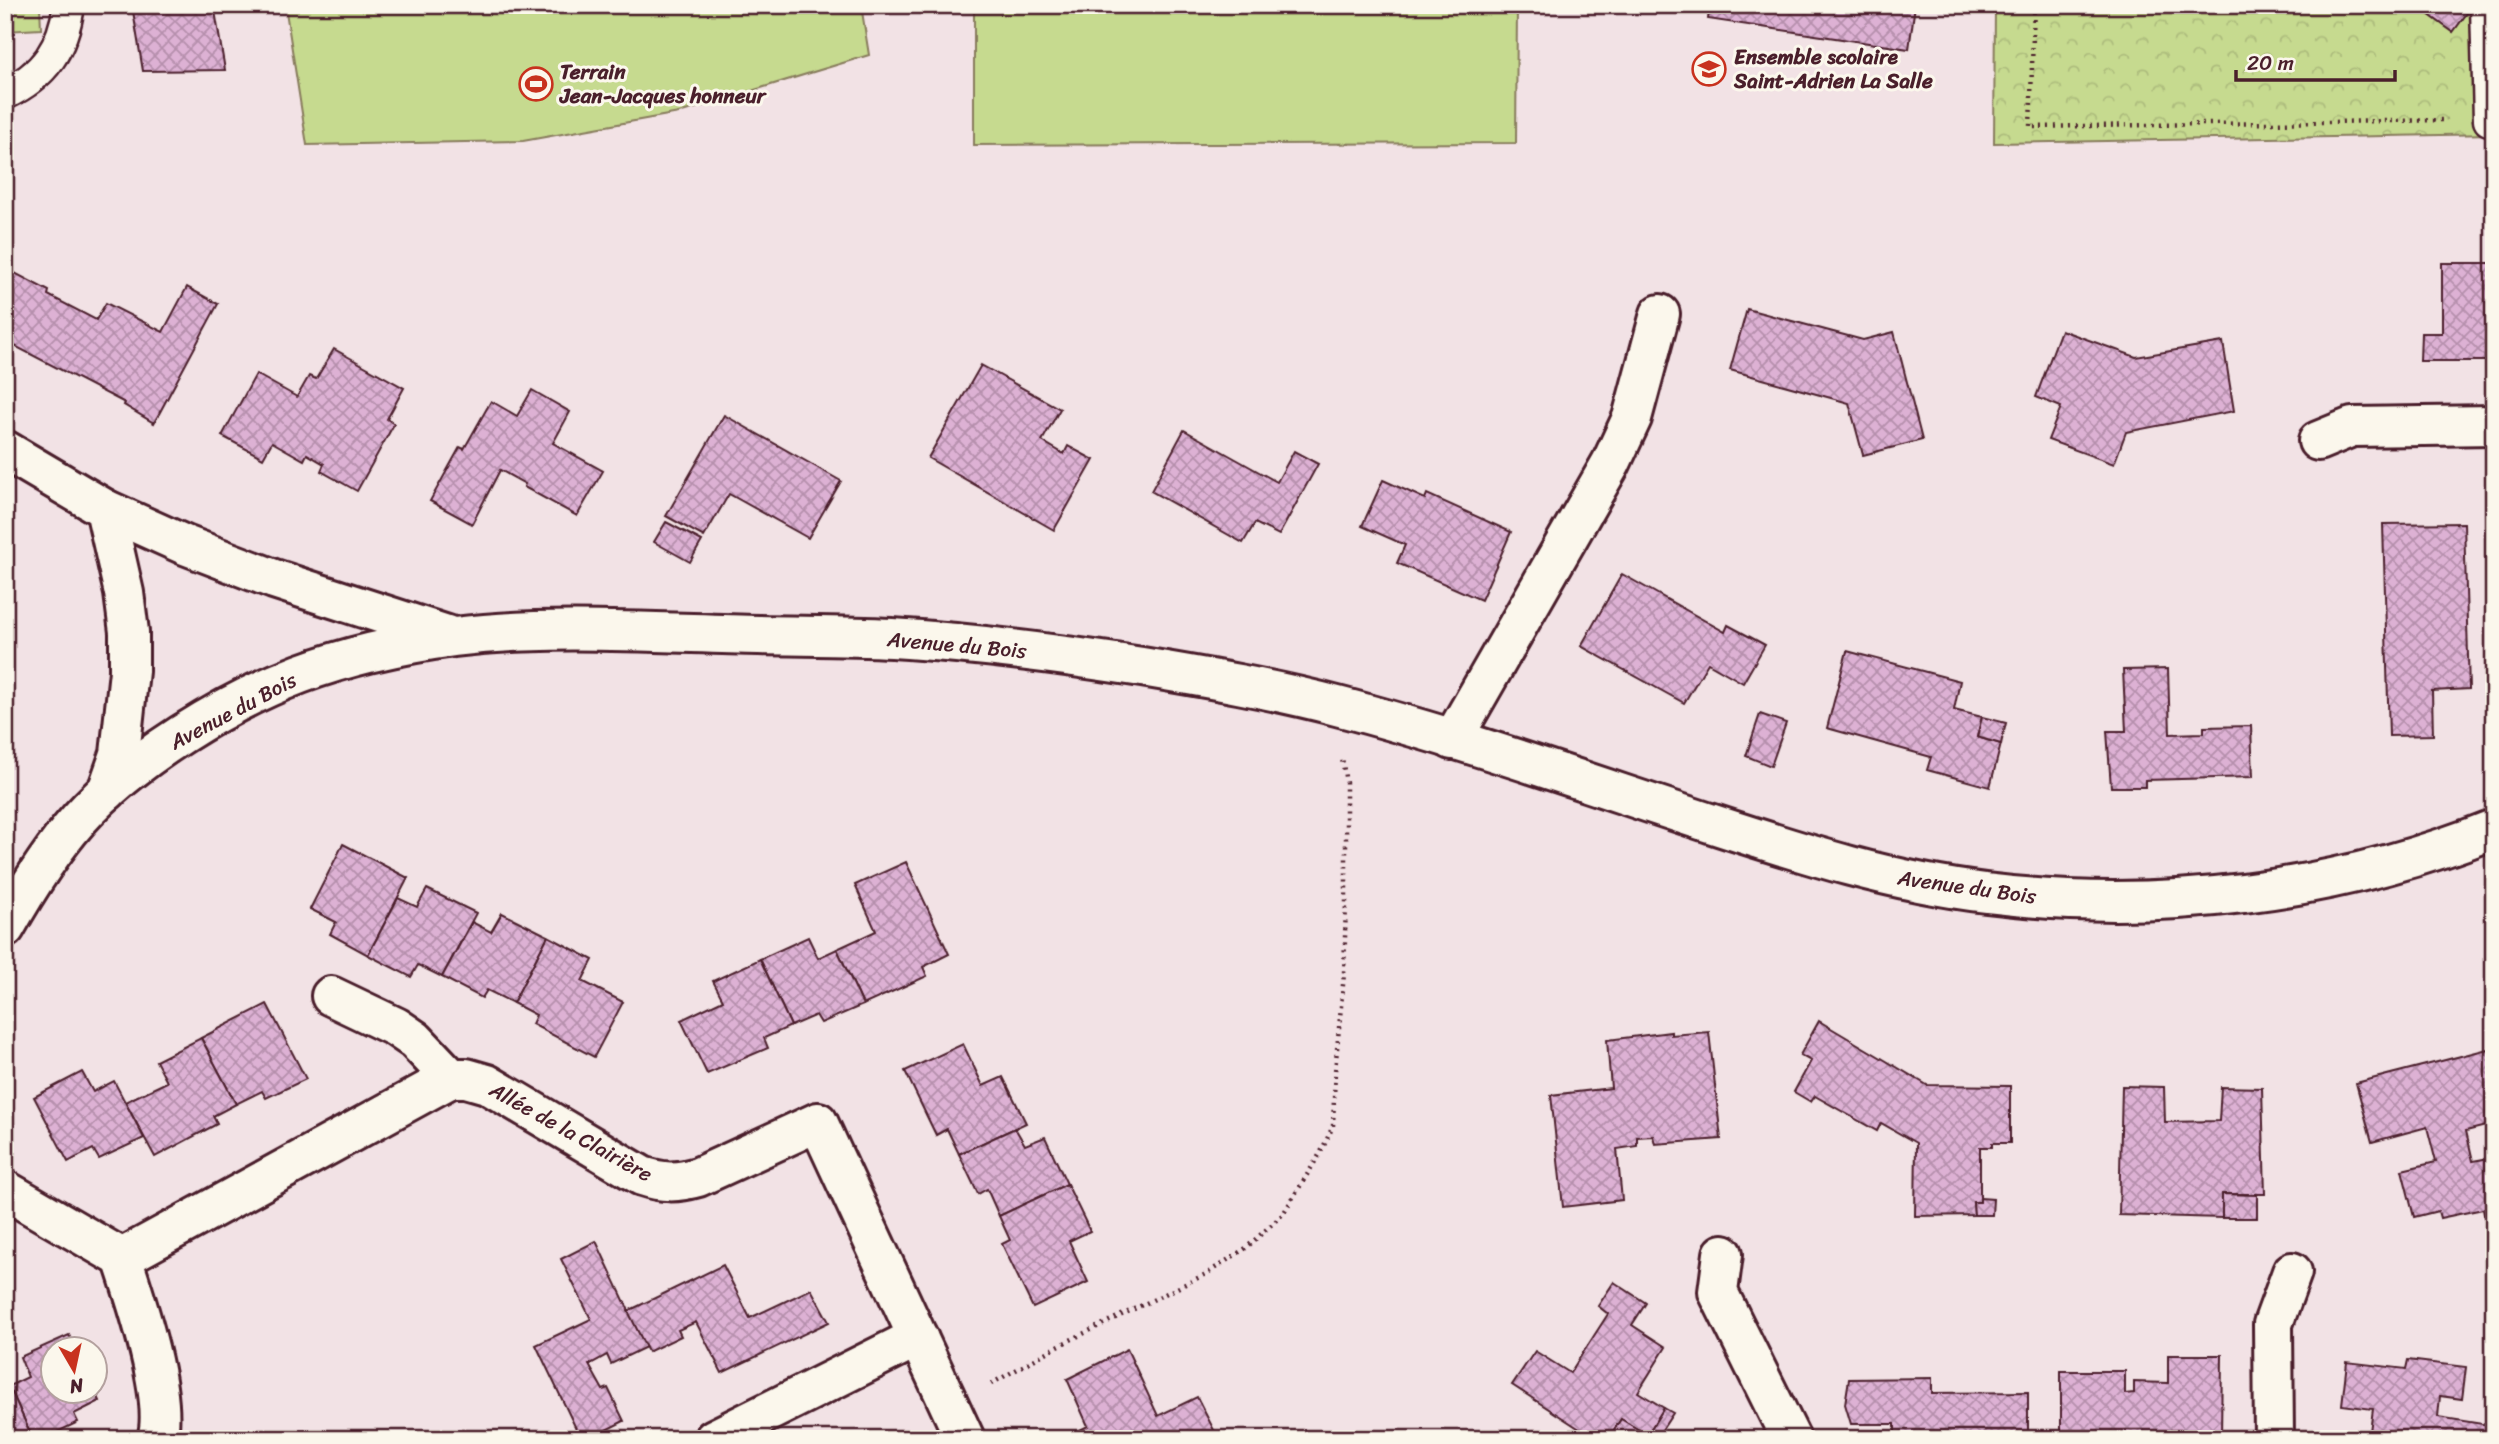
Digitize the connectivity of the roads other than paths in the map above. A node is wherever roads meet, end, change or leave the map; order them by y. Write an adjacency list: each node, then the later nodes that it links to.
1 (69, 5): 3 (lane)
2 (2486, 5): 4 (lane)
3 (5, 94)
4 (2488, 120)
5 (1660, 314): 11 (street)
6 (2494, 425): 7 (street)
7 (2318, 441)
8 (5, 450): 9 (street, Avenue du Bois)
9 (105, 509): 10 (street, Avenue du Bois); 12 (street, Avenue du Bois)
10 (453, 637): 11 (street, Avenue du Bois); 12 (street, Avenue du Bois)
11 (1452, 740): 13 (street, Avenue du Bois)
12 (107, 791): 14 (street, Avenue du Bois)
13 (2494, 829)
14 (5, 928)
15 (331, 996): 16 (street)
16 (451, 1078): 19 (street); 21 (street, Allée de la Clairière)
17 (5, 1190): 19 (street)
18 (1723, 1254): 25 (street)
19 (122, 1258): 23 (street)
20 (2292, 1272): 26 (street)
21 (918, 1337): 22 (street, Allée de la Clairière); 24 (street)
22 (958, 1423)
23 (157, 1439)
24 (714, 1439)
25 (1791, 1439)
26 (2274, 1439)

